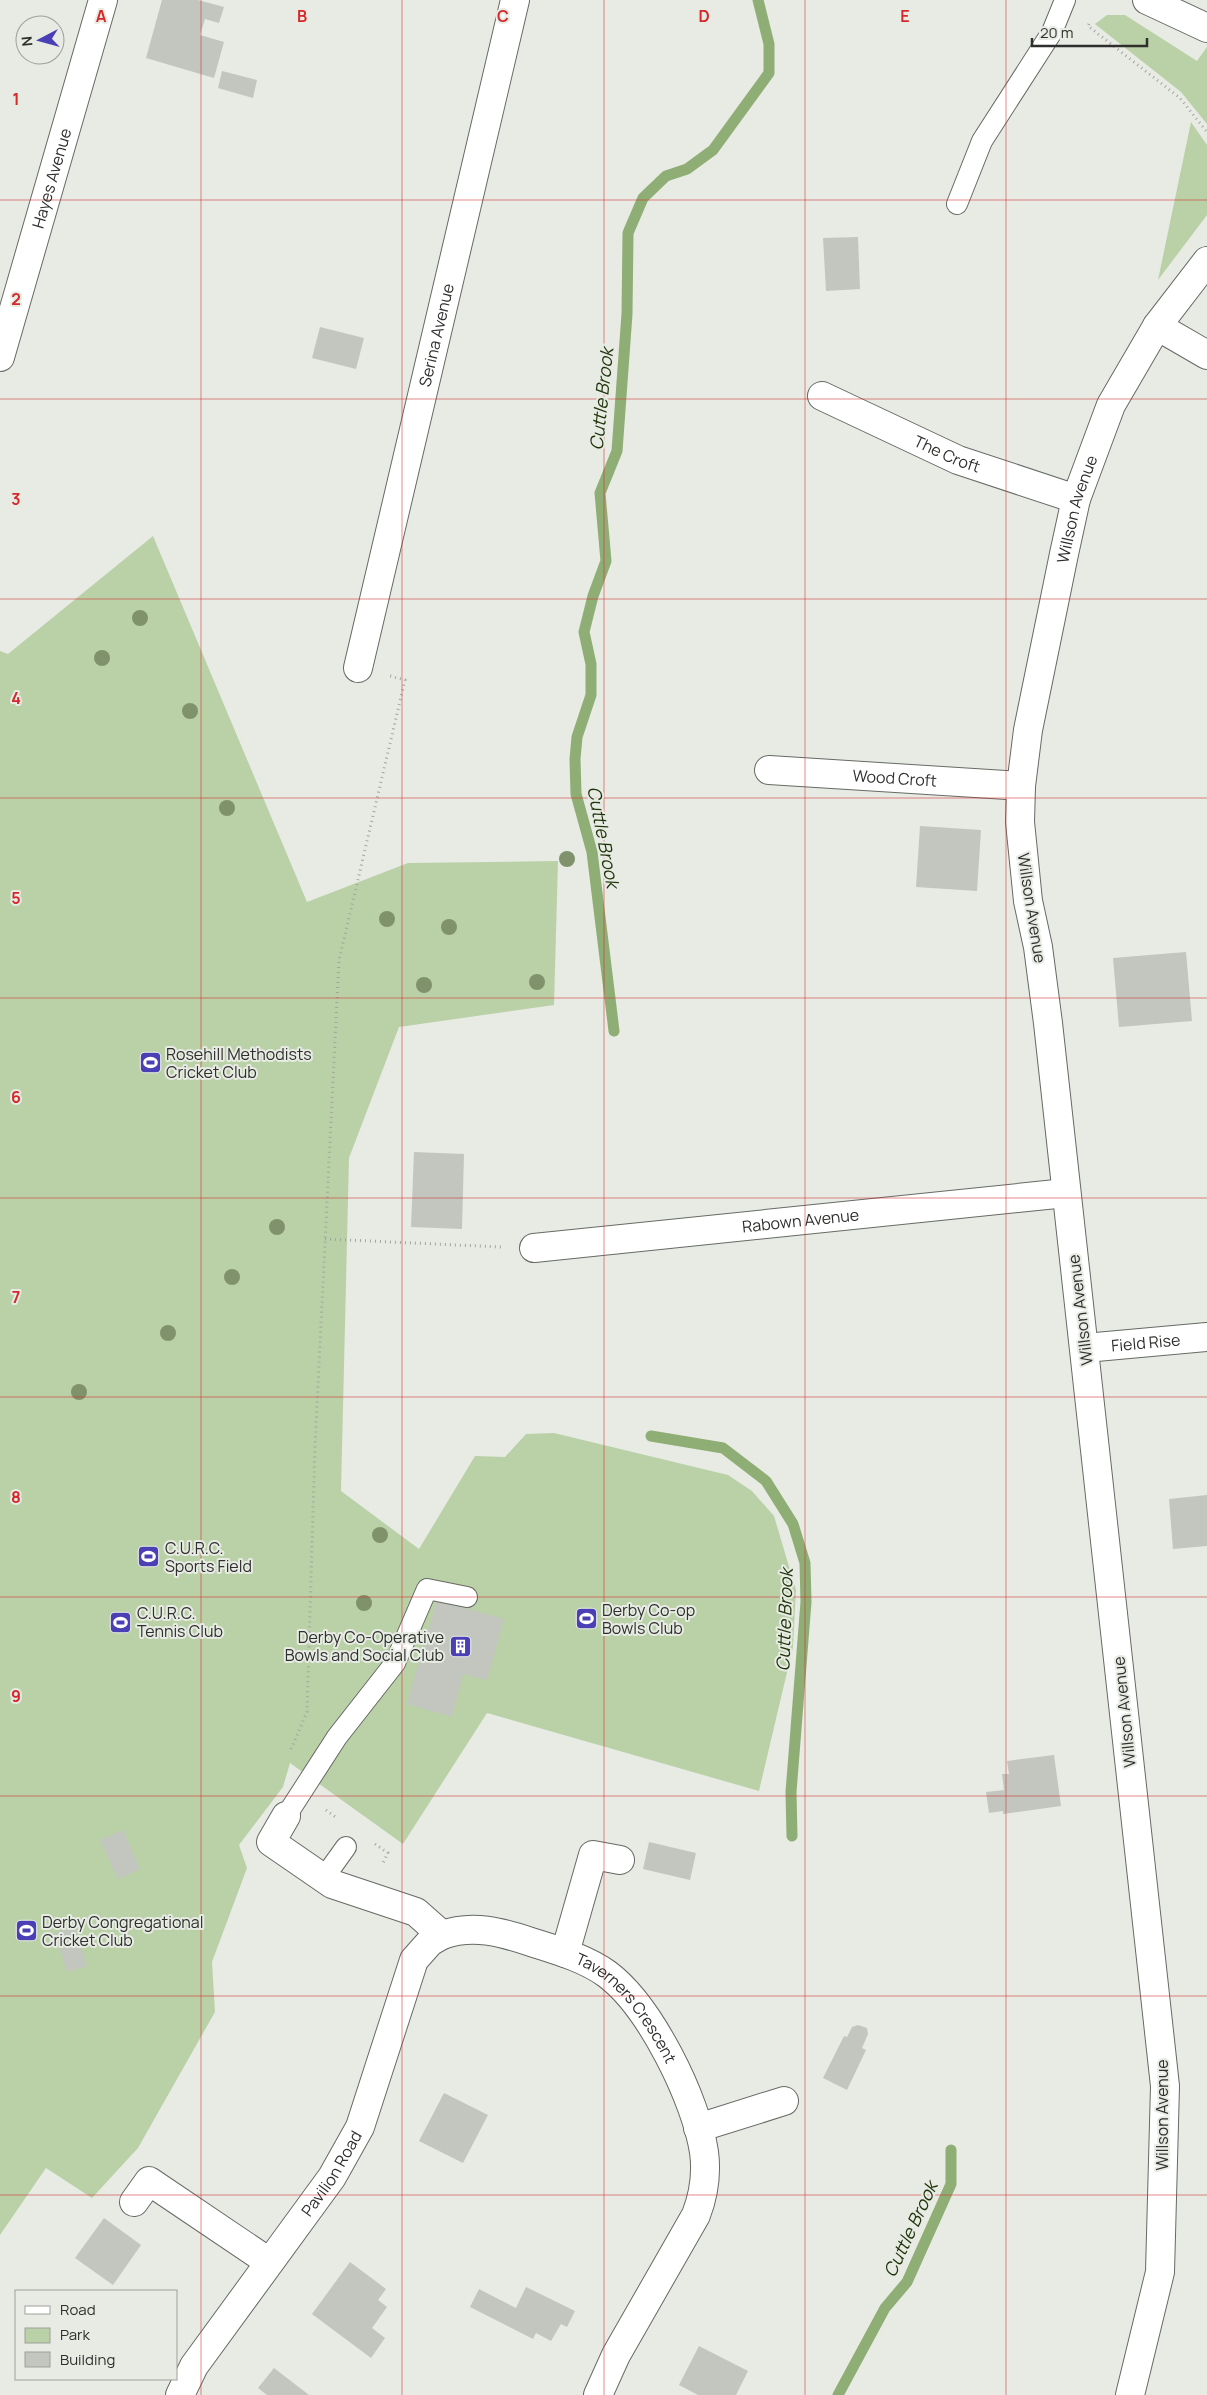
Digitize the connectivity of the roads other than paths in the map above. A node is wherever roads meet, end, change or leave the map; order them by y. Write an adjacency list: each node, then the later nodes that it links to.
1 (103, 0): 10 (street, Hayes Avenue)
2 (514, 0): 13 (street, Serina Avenue)
3 (1065, 0): 6 (lane)
4 (1147, 0): 5 (street)
5 (1207, 28)
6 (957, 204)
7 (1207, 260): 8 (street, Willson Avenue)
8 (1157, 326): 9 (street); 12 (street, Willson Avenue)
9 (1207, 355)
10 (0, 357)
11 (822, 396): 12 (street, The Croft)
12 (1076, 498): 15 (street, Willson Avenue)
13 (358, 668)
14 (769, 770): 15 (street, Wood Croft)
15 (1021, 786): 16 (street, Willson Avenue)
16 (1066, 1193): 17 (street, Rabown Avenue); 19 (street, Willson Avenue)
17 (534, 1248)
18 (1207, 1337): 19 (street, Field Rise)
19 (1085, 1348): 33 (street, Willson Avenue)
20 (467, 1597): 21 (lane)
21 (286, 1816): 24 (street)
22 (346, 1847): 24 (lane)
23 (620, 1860): 26 (street)
24 (323, 1879): 25 (street)
25 (442, 1935): 26 (street, Taverners Crescent); 30 (street, Pavilion Road)
26 (565, 1953): 28 (street, Taverners Crescent)
27 (784, 2101): 28 (street)
28 (698, 2128): 32 (street, Taverners Crescent)
29 (134, 2202): 30 (street)
30 (269, 2262): 31 (street, Pavilion Road)
31 (180, 2395)
32 (598, 2395)
33 (1130, 2395)

